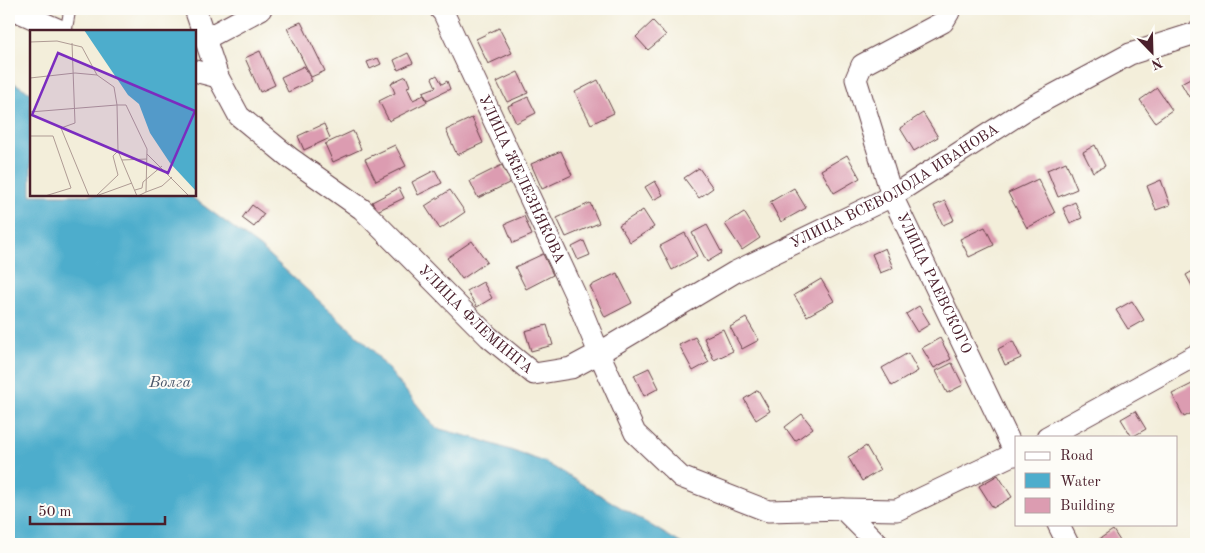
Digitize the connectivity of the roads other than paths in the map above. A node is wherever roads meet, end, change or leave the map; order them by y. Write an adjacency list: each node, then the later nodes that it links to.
1 (12, 9): 7 (street)
2 (70, 9): 8 (lane)
3 (195, 9): 10 (street, УЛИЦА ФЛЕМИНГА)
4 (260, 9): 10 (street)
5 (948, 9): 13 (street, УЛИЦА РАЕВСКОГО)
6 (443, 10): 14 (street, УЛИЦА ЖЕЛЕЗНЯКОВА)
7 (60, 30)
8 (66, 30)
9 (1196, 33): 13 (street, УЛИЦА ВСЕВОЛОДА ИВАНОВА)
10 (205, 39): 12 (street, УЛИЦА ФЛЕМИНГА)
11 (196, 71): 12 (street)
12 (218, 77): 14 (street, УЛИЦА ФЛЕМИНГА)
13 (892, 196): 14 (street, УЛИЦА ВСЕВОЛОДА ИВАНОВА); 17 (street, УЛИЦА РАЕВСКОГО)
14 (599, 353): 19 (street)
15 (1196, 355): 16 (street)
16 (1049, 436)
17 (1015, 452)
18 (1015, 454): 19 (street)
19 (843, 509): 21 (street)
20 (1059, 526): 22 (street)
21 (878, 544)
22 (1068, 544)

